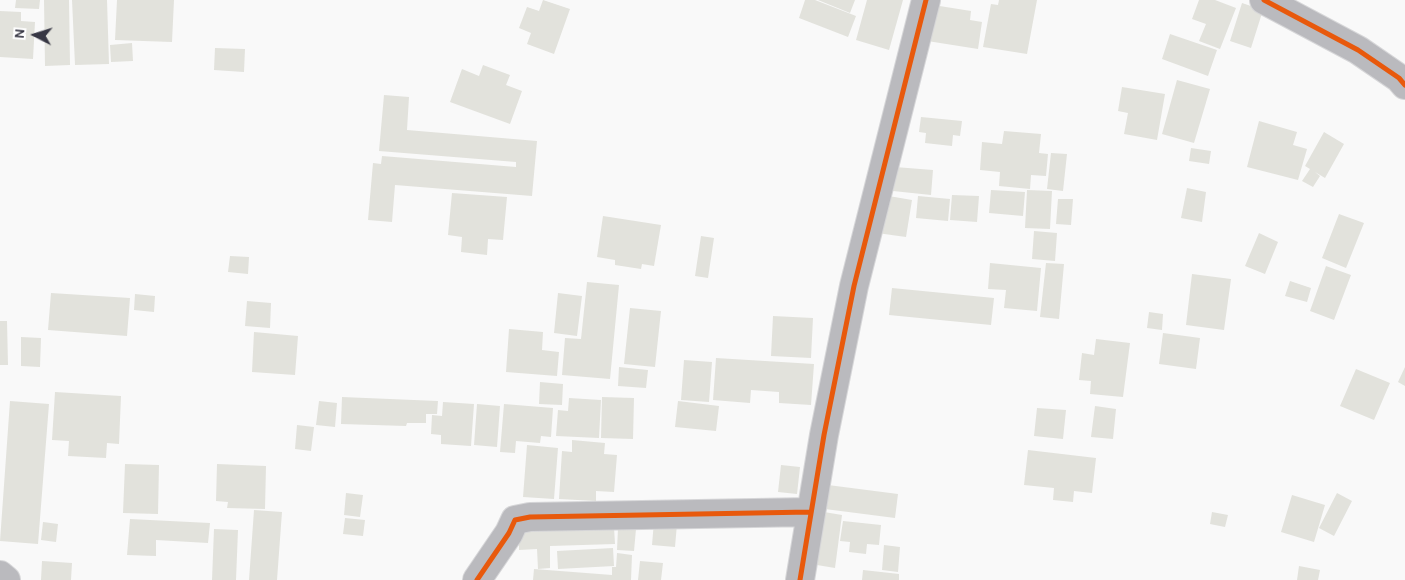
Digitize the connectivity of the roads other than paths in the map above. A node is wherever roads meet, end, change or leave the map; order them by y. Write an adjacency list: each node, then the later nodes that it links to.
1 (926, 0): 4 (street)
2 (1264, 0): 3 (street)
3 (1405, 84)
4 (810, 512): 7 (street); 8 (street)
5 (0, 575): 6 (street)
6 (6, 580)
7 (477, 580)
8 (800, 580)

